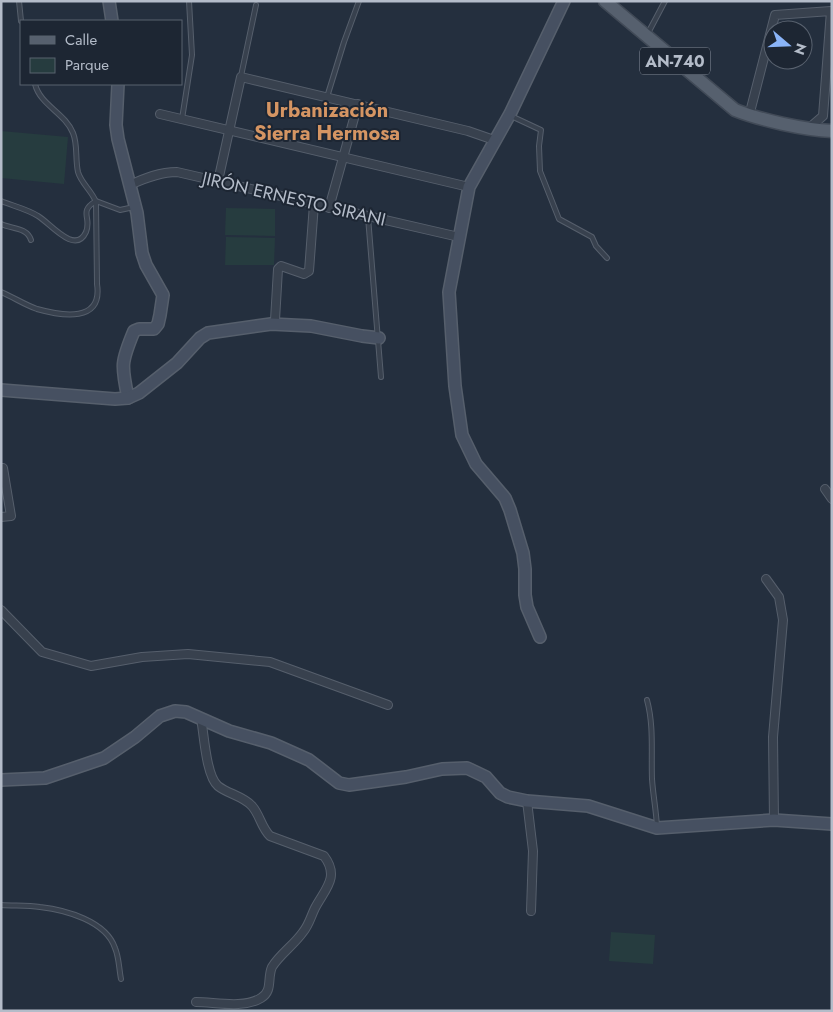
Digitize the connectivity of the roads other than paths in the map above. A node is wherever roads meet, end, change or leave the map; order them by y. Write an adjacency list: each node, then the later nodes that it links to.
1 (19, 1): 10 (lane)
2 (109, 1): 11 (main road)
3 (189, 1): 21 (lane)
4 (359, 1): 16 (lane)
5 (564, 1): 19 (main road)
6 (605, 1): 12 (main road, AN-740)
7 (665, 1): 12 (lane)
8 (256, 5): 13 (lane)
9 (831, 11): 20 (street); 23 (street)
10 (22, 20)
11 (112, 20)
12 (646, 37): 20 (main road, AN-740)
13 (241, 77): 16 (street); 22 (street)
14 (35, 85): 31 (lane)
15 (118, 85): 28 (main road)
16 (327, 97): 17 (street)
17 (358, 104): 25 (street); 26 (street)
18 (160, 114): 21 (street)
19 (509, 115): 25 (main road); 39 (lane)
20 (749, 116): 23 (main road, AN-740)
21 (182, 119): 22 (street)
22 (229, 129): 26 (street); 27 (street)
23 (808, 129): 24 (main road, AN-740)
24 (832, 131)
25 (494, 140): 29 (main road)
26 (343, 157): 29 (street); 34 (street)
27 (218, 181): 28 (street, JIRÓN ERNESTO SIRANI); 32 (street, JIRÓN ERNESTO SIRANI)
28 (130, 186): 33 (main road)
29 (469, 187): 37 (main road)
30 (1, 201): 31 (lane)
31 (96, 201): 33 (lane); 40 (lane)
32 (314, 204): 34 (street, JIRÓN ERNESTO SIRANI); 41 (street)
33 (136, 207): 45 (main road)
34 (329, 208): 35 (street, JIRÓN ERNESTO SIRANI)
35 (368, 217): 37 (street, JIRÓN ERNESTO SIRANI); 42 (lane)
36 (1, 224): 38 (lane)
37 (459, 237): 52 (main road)
38 (31, 240)
39 (607, 258)
40 (1, 292)
41 (271, 324): 42 (main road); 45 (main road)
42 (378, 338): 43 (lane)
43 (381, 377)
44 (1, 390): 45 (main road)
45 (128, 398)
46 (3, 468): 49 (street)
47 (824, 489): 48 (street)
48 (832, 498)
49 (1, 517)
50 (766, 579): 58 (street)
51 (2, 613): 54 (street)
52 (540, 637)
53 (647, 700): 60 (lane)
54 (388, 705)
55 (201, 718): 56 (main road); 57 (main road); 64 (street)
56 (1, 780)
57 (527, 801): 60 (main road); 62 (street)
58 (774, 820): 59 (main road); 60 (main road)
59 (832, 824)
60 (657, 828)
61 (1, 905): 63 (lane)
62 (531, 911)
63 (121, 979)
64 (196, 1002)

